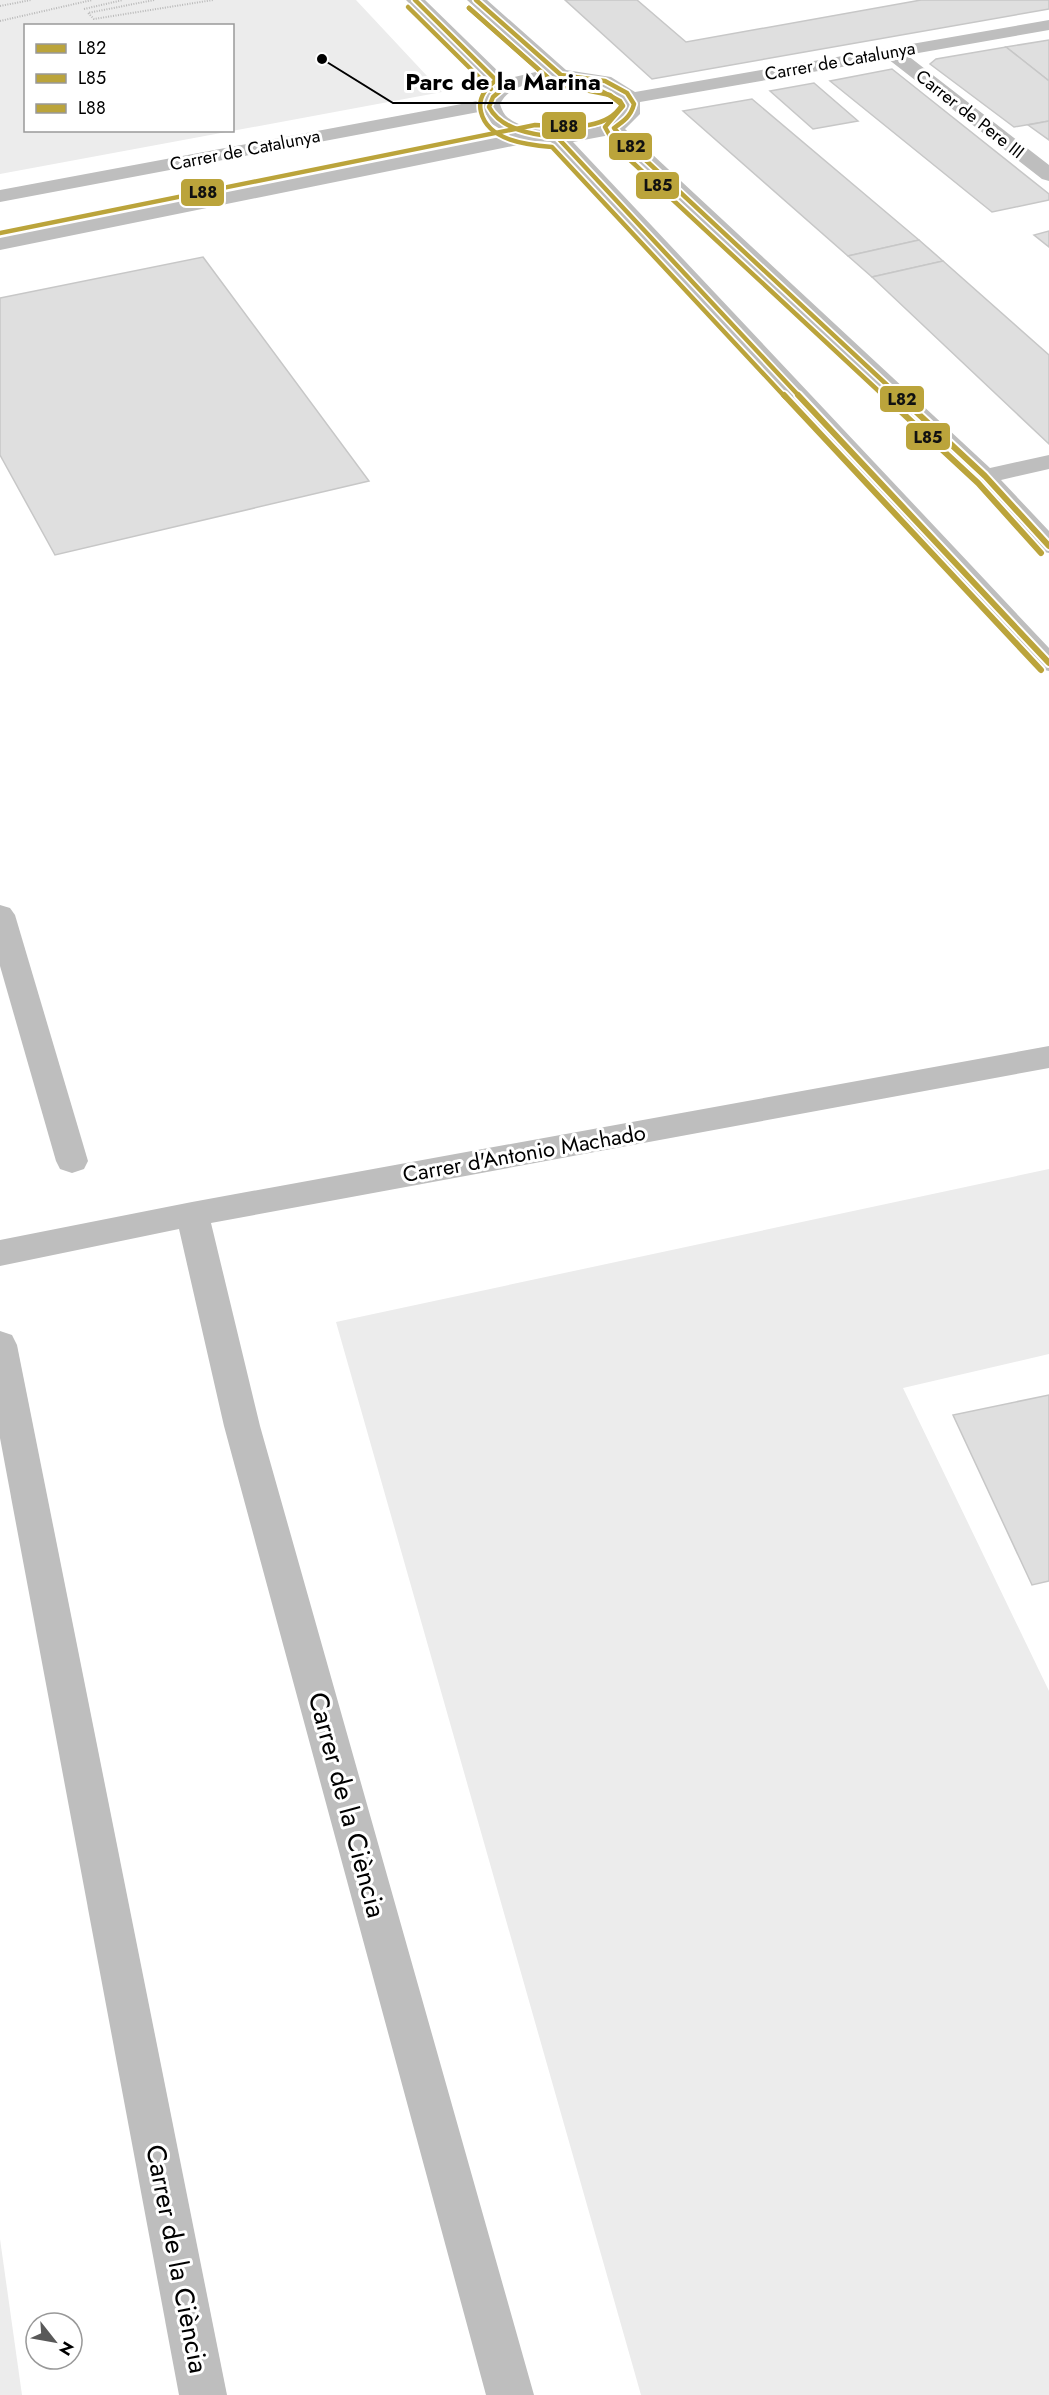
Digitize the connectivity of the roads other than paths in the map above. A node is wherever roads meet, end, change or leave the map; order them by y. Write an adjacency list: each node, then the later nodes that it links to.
1 (415, 0): 6 (street)
2 (476, 0): 5 (street)
3 (1049, 25): 4 (street, Carrer de Catalunya)
4 (891, 52): 7 (street, Carrer de Catalunya); 11 (street, Carrer de Pere III)
5 (561, 75): 6 (street); 7 (street)
6 (506, 86): 8 (street)
7 (631, 98): 9 (street)
8 (490, 104): 10 (street); 12 (street, Carrer de Catalunya)
9 (614, 128): 10 (street); 15 (street)
10 (547, 136): 13 (street, Carrer de Catalunya); 17 (street)
11 (1049, 176)
12 (0, 196)
13 (0, 244)
14 (1049, 462): 15 (street)
15 (985, 476): 16 (street)
16 (1049, 546)
17 (1049, 663)
18 (0, 915): 20 (street)
19 (1049, 1057): 21 (street, Carrer d'Antonio Machado)
20 (72, 1161)
21 (192, 1214): 22 (street, Carrer d'Antonio Machado); 25 (street, Carrer de la Ciència)
22 (0, 1253)
23 (0, 1345): 24 (street, Carrer de la Ciència)
24 (203, 2395)
25 (510, 2395)

